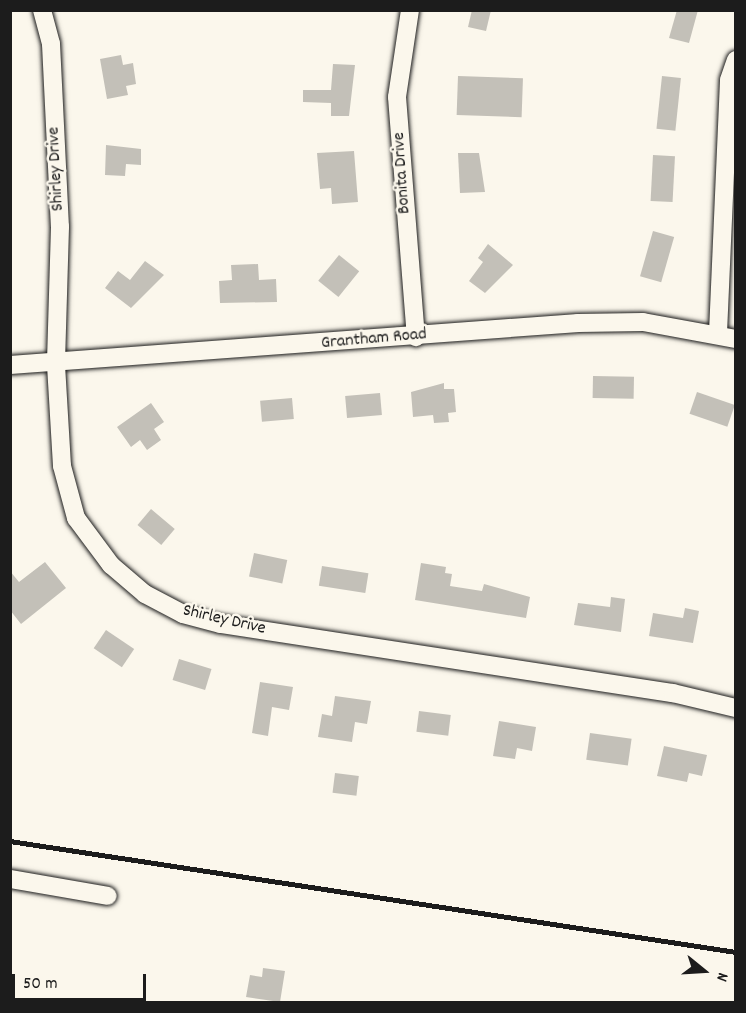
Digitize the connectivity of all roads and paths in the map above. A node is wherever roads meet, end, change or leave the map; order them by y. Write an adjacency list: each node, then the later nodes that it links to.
1 (42, 10): 7 (street, Shirley Drive)
2 (410, 10): 5 (street, Bonita Drive)
3 (735, 60): 4 (street)
4 (727, 336): 5 (street, Grantham Road)
5 (416, 337): 7 (street, Grantham Road)
6 (10, 365): 7 (street, Grantham Road)
7 (56, 365): 8 (street, Shirley Drive)
8 (735, 708)
9 (10, 879): 10 (street)
10 (108, 896)

